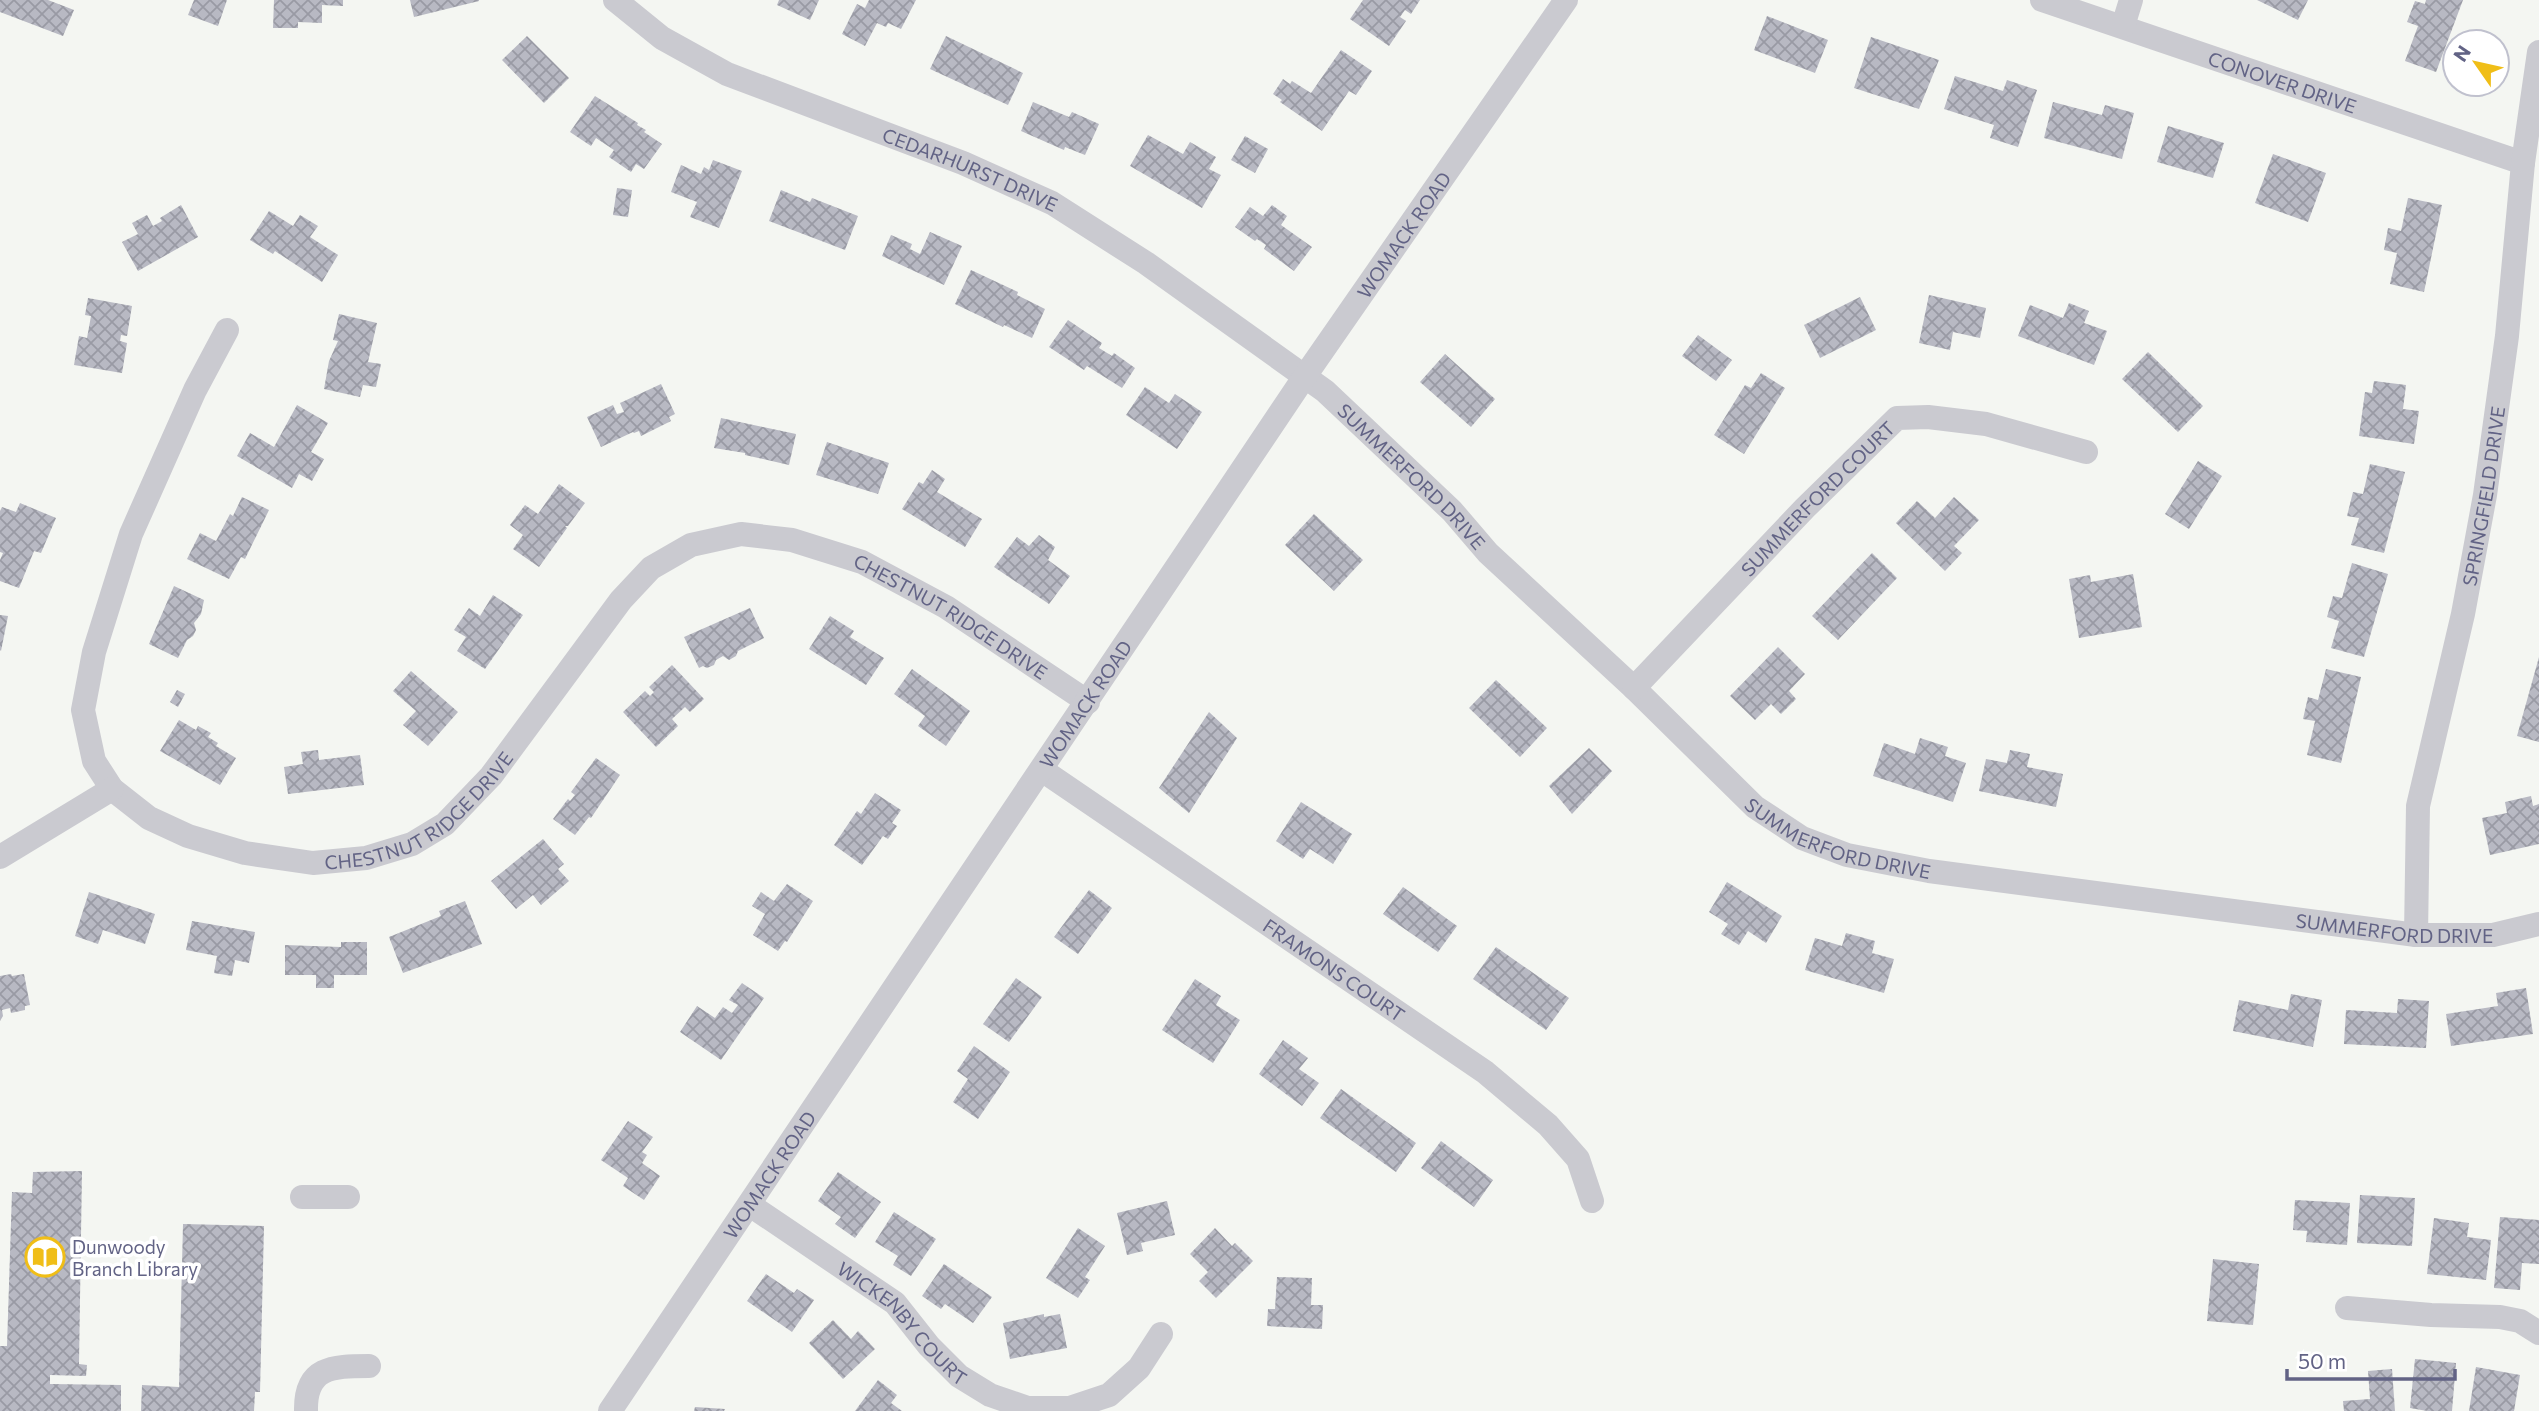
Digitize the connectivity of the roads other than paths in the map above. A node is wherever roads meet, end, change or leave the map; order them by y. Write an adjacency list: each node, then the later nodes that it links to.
1 (615, 0): 9 (street, CEDARHURST DRIVE)
2 (2042, 0): 5 (street, CONOVER DRIVE)
3 (2131, 0): 5 (street)
4 (1564, 1): 9 (street, WOMACK ROAD)
5 (2123, 26): 7 (street, CONOVER DRIVE)
6 (2539, 52): 7 (street, SPRINGFIELD DRIVE)
7 (2523, 163): 17 (street, SPRINGFIELD DRIVE)
8 (227, 330): 14 (street, CHESTNUT RIDGE DRIVE)
9 (1305, 376): 11 (street, SUMMERFORD DRIVE); 12 (street, WOMACK ROAD)
10 (2086, 452): 11 (street, SUMMERFORD COURT)
11 (1634, 688): 17 (street, SUMMERFORD DRIVE)
12 (1088, 702): 13 (street, WOMACK ROAD); 14 (street, CHESTNUT RIDGE DRIVE)
13 (1042, 770): 20 (street, FRAMONS COURT); 21 (street, WOMACK ROAD)
14 (112, 789): 15 (street)
15 (0, 857)
16 (2539, 924): 17 (street, SUMMERFORD DRIVE)
17 (2416, 935)
18 (302, 1197): 19 (street)
19 (348, 1197)
20 (1592, 1201)
21 (750, 1205): 23 (street, WICKENBY COURT); 27 (street, WOMACK ROAD)
22 (2347, 1308): 24 (street)
23 (1161, 1334)
24 (2539, 1334)
25 (369, 1366): 26 (street)
26 (306, 1411)
27 (610, 1411)

